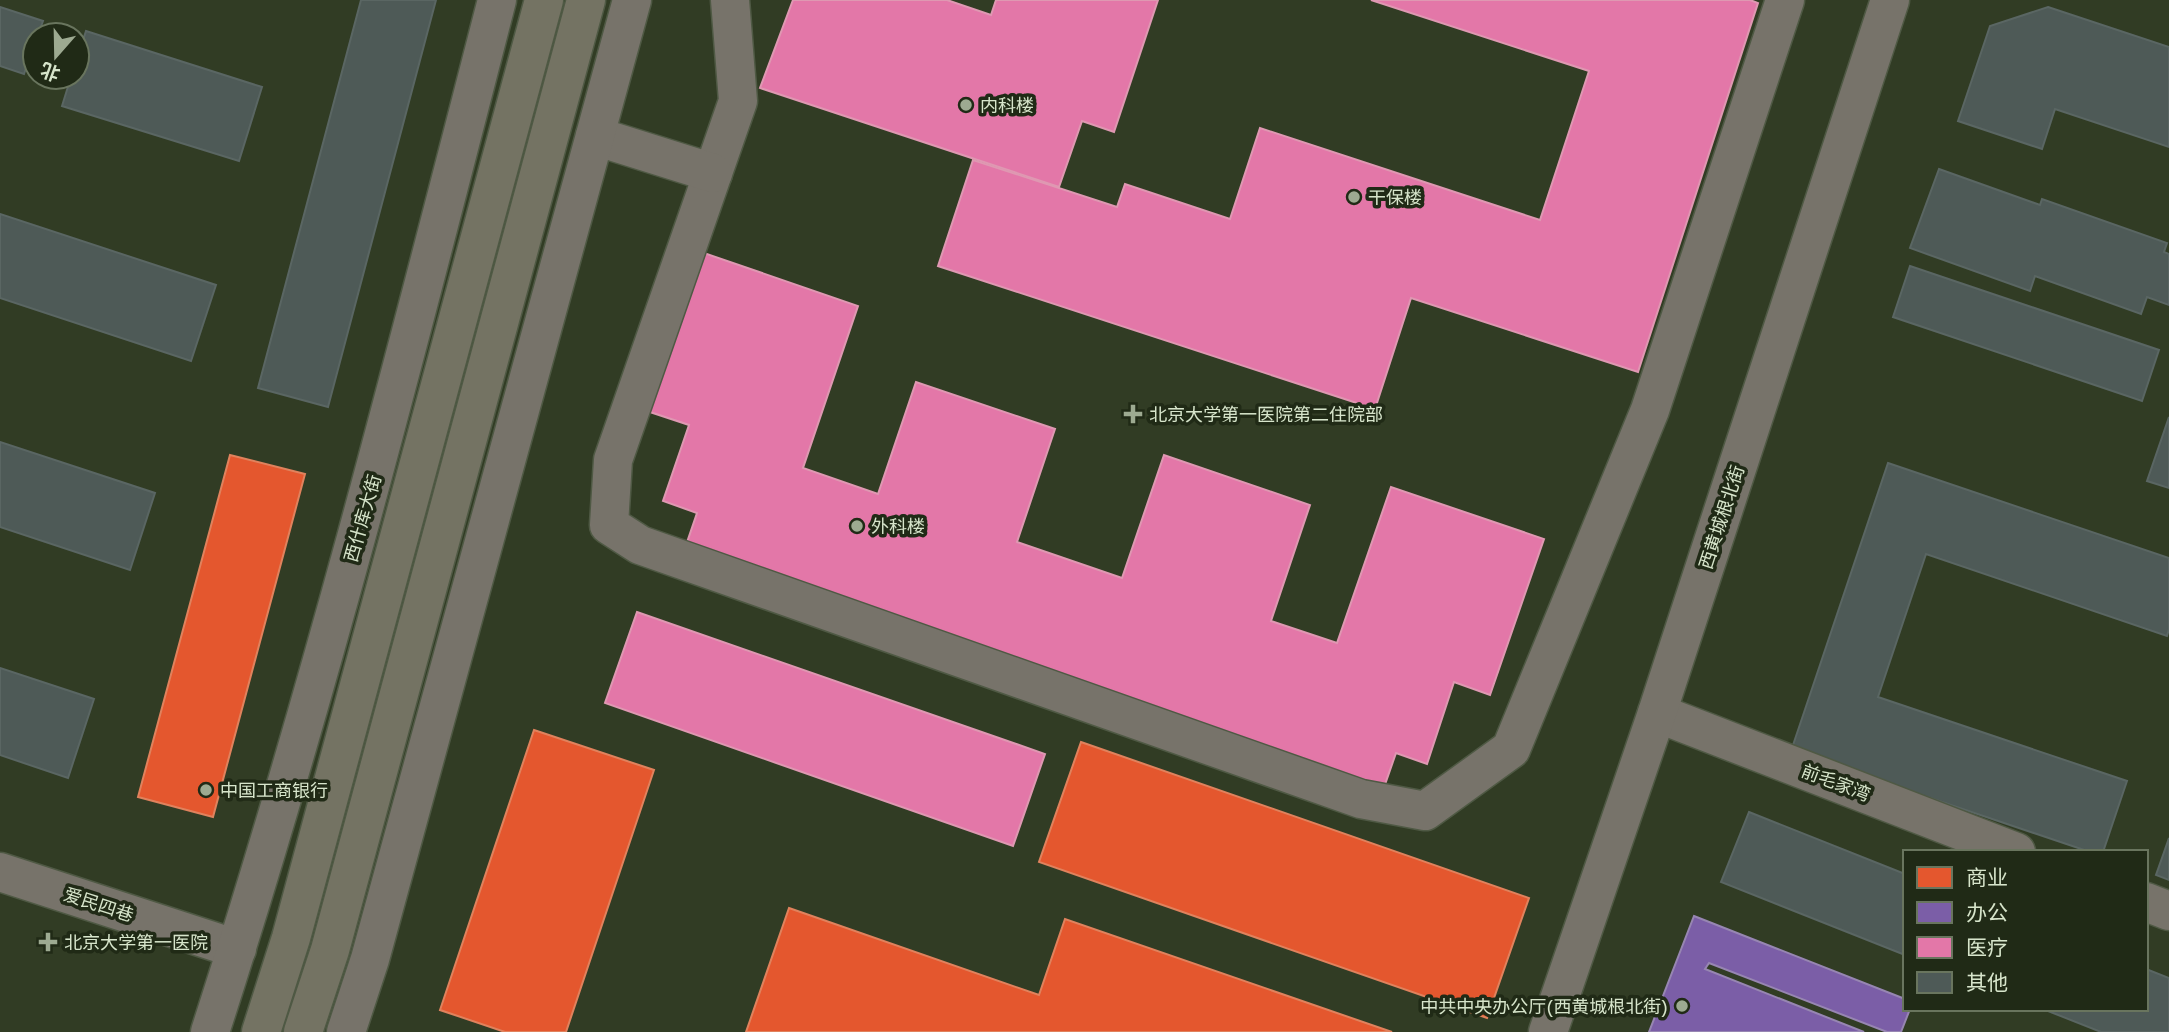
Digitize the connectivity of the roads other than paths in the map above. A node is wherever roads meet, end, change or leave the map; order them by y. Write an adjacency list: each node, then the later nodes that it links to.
1 (497, 0): 15 (street, 西什库大街)
2 (544, 0): 17 (main road)
3 (586, 0): 18 (main road)
4 (632, 0): 8 (street)
5 (730, 0): 9 (street)
6 (1785, 0): 9 (street)
7 (1890, 0): 10 (street, 西黄城根北街)
8 (595, 136): 9 (street); 19 (street)
9 (713, 173)
10 (1657, 713): 11 (street, 前毛家湾); 20 (street, 西黄城根北街)
11 (2011, 850)
12 (0, 872): 15 (street, 爱民四巷)
13 (2148, 903): 14 (street)
14 (2169, 911)
15 (237, 949): 16 (street, 西什库大街)
16 (210, 1032)
17 (261, 1032)
18 (303, 1032)
19 (346, 1032)
20 (1548, 1032)

